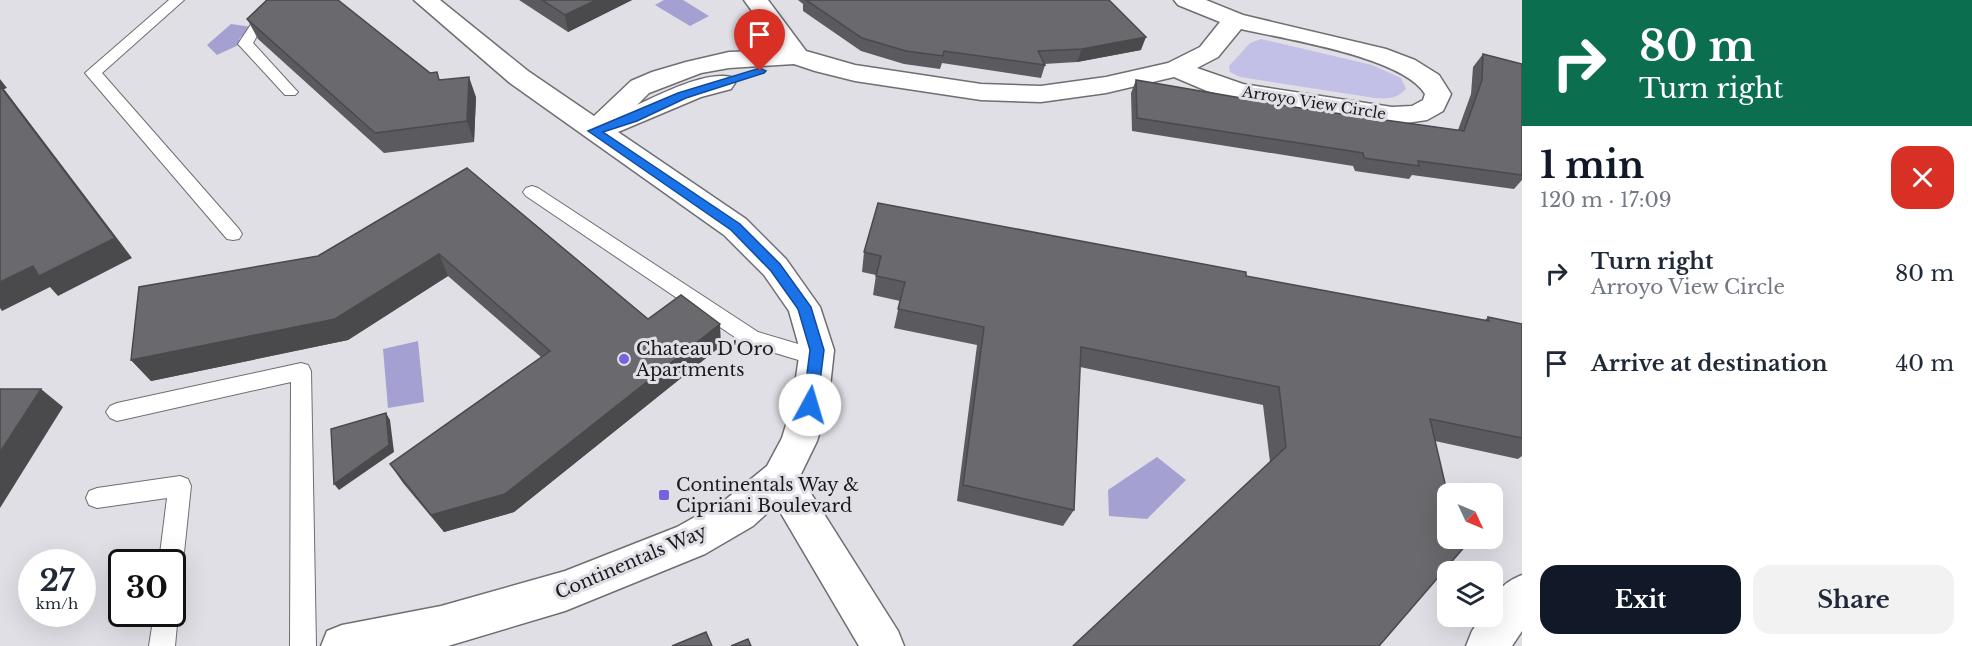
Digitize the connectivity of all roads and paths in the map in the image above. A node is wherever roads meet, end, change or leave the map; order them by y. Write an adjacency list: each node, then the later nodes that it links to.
1 (177, 0): 12 (lane)
2 (275, 0): 9 (lane)
3 (426, 0): 10 (street, Continentals Way)
4 (756, 0): 7 (street)
5 (1186, 0): 6 (street, Arroyo View Circle)
6 (1235, 20): 8 (street); 8 (street, Arroyo View Circle)
7 (797, 56): 8 (street); 10 (street)
8 (1176, 69)
9 (290, 92)
10 (594, 131): 13 (street, Continentals Way)
11 (532, 192): 13 (lane)
12 (233, 234)
13 (815, 357): 15 (street, Continentals Way)
14 (117, 412): 21 (lane)
15 (780, 478): 22 (street, Continentals Way); 23 (street)
16 (97, 498): 17 (lane)
17 (173, 549)
18 (1522, 595): 24 (street)
19 (164, 627): 20 (lane)
20 (162, 646)
21 (303, 646)
22 (342, 646)
23 (883, 646)
24 (1487, 646)

